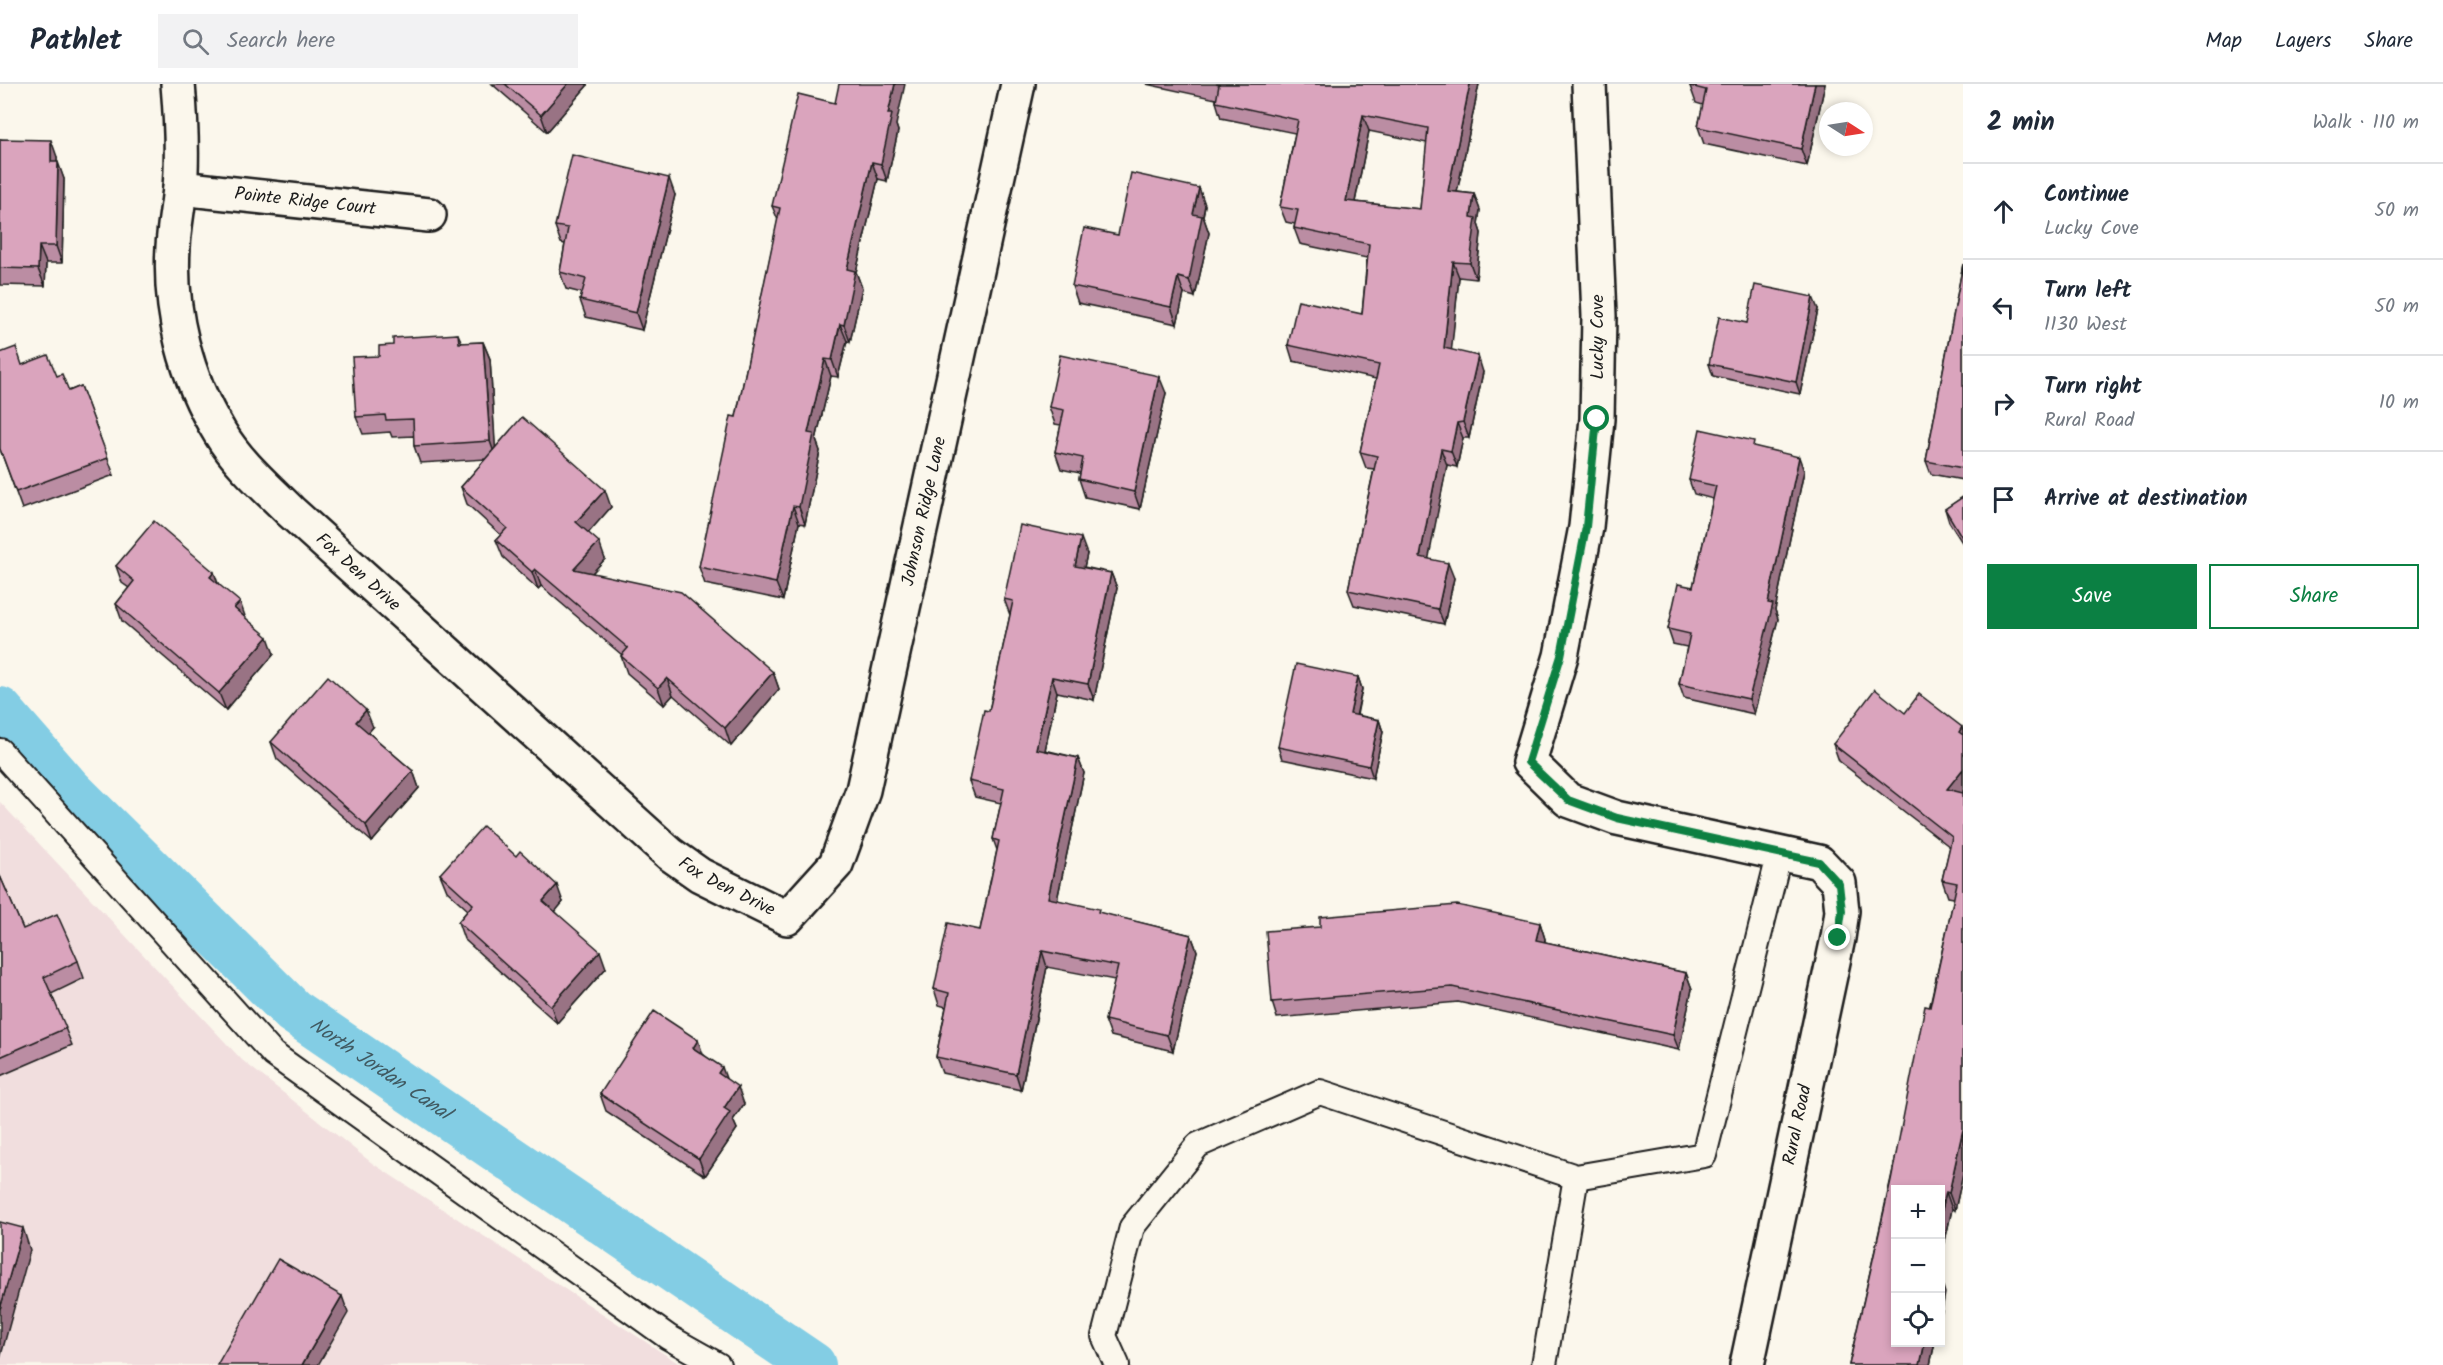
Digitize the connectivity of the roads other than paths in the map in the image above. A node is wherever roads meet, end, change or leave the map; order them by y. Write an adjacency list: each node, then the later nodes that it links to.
1 (178, 84): 4 (street, Fox Den Drive)
2 (1018, 84): 8 (street, Johnson Ridge Lane)
3 (1589, 84): 7 (street, Lucky Cove)
4 (180, 188): 5 (street, Pointe Ridge Court); 8 (street, Fox Den Drive)
5 (429, 215)
6 (0, 751): 10 (lane)
7 (1780, 852): 9 (lane); 13 (street, Rural Road)
8 (787, 918)
9 (1576, 1177): 11 (lane); 12 (lane)
10 (718, 1365)
11 (1117, 1365)
12 (1544, 1365)
13 (1747, 1365)

